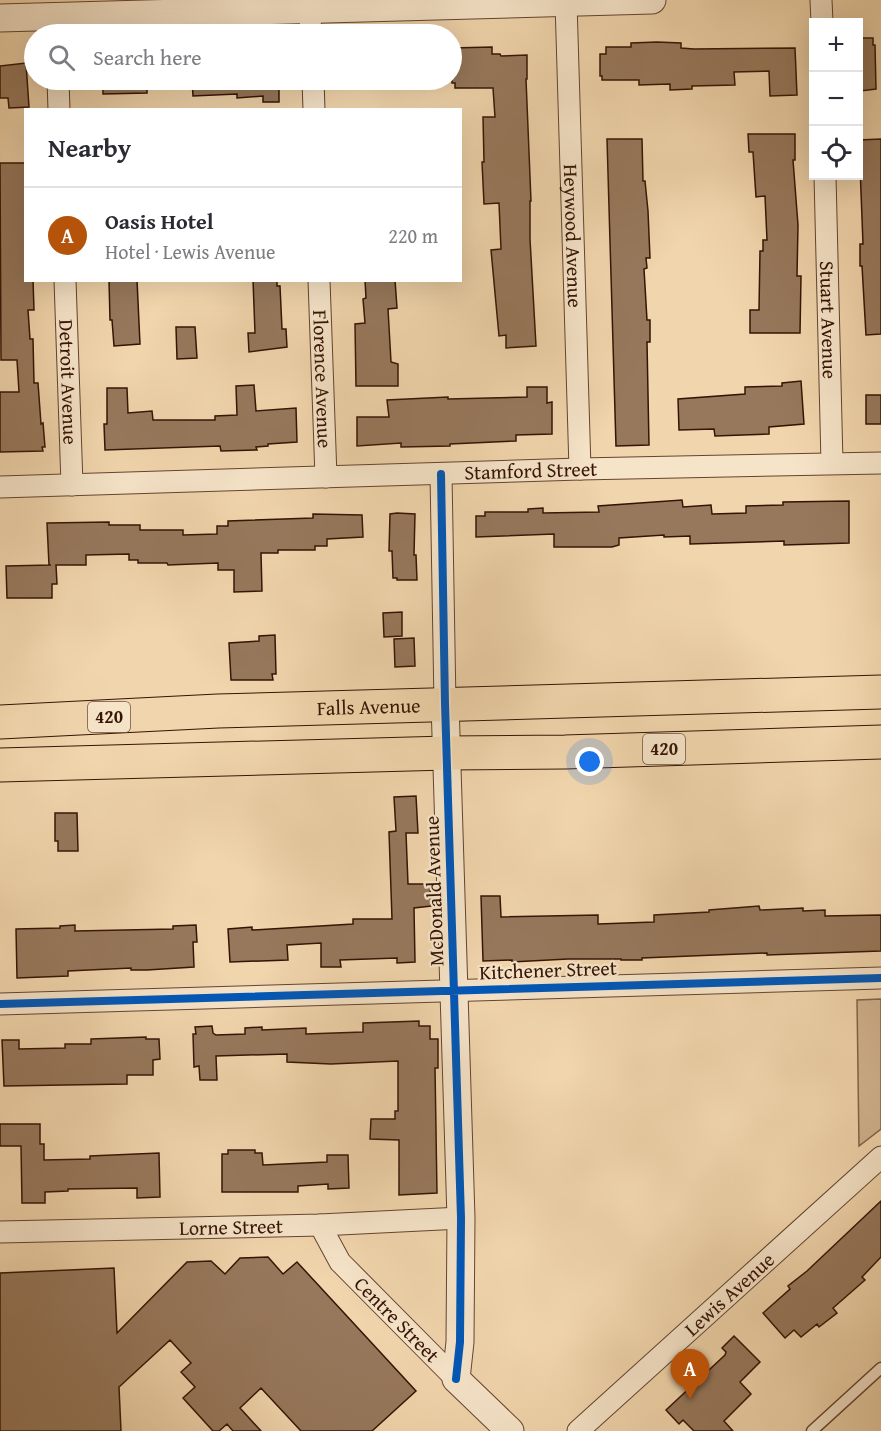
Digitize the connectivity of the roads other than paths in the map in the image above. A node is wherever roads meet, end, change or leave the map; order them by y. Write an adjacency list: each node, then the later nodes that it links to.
1 (652, 0): 3 (street)
2 (821, 0): 6 (street)
3 (566, 2): 4 (street); 18 (street, Heywood Avenue)
4 (310, 14): 8 (street)
5 (0, 18): 7 (street)
6 (822, 18)
7 (49, 24)
8 (80, 24)
9 (58, 90): 11 (street)
10 (313, 90): 12 (street)
11 (59, 108)
12 (314, 108)
13 (825, 180): 16 (street, Stuart Avenue)
14 (65, 282): 21 (street, Detroit Avenue)
15 (319, 282): 20 (street, Florence Avenue)
16 (832, 463): 17 (street, Stamford Street); 18 (street, Stamford Street)
17 (881, 463)
18 (580, 469): 19 (street, Stamford Street)
19 (441, 474): 20 (street, Stamford Street); 24 (street, McDonald Avenue)
20 (326, 477): 21 (street, Stamford Street)
21 (72, 485): 22 (street, Stamford Street)
22 (0, 487)
23 (881, 692): 24 (highway, Falls Avenue / 420)
24 (445, 704): 25 (highway, Falls Avenue / 420); 27 (street, McDonald Avenue)
25 (0, 722)
26 (881, 742): 27 (highway, 420)
27 (447, 753): 28 (highway, 420); 30 (street, McDonald Avenue)
28 (0, 765)
29 (881, 978): 30 (street, Kitchener Street)
30 (454, 989): 31 (street, Kitchener Street); 33 (street, McDonald Avenue)
31 (0, 1004)
32 (881, 1157): 39 (street, Lewis Avenue)
33 (461, 1218): 34 (street, Lorne Street); 37 (street, McDonald Avenue)
34 (320, 1224): 35 (street, Lorne Street); 37 (street, Centre Street)
35 (0, 1232)
36 (881, 1368): 40 (lane)
37 (456, 1379): 38 (street, Centre Street)
38 (510, 1431)
39 (578, 1431)
40 (812, 1431)

